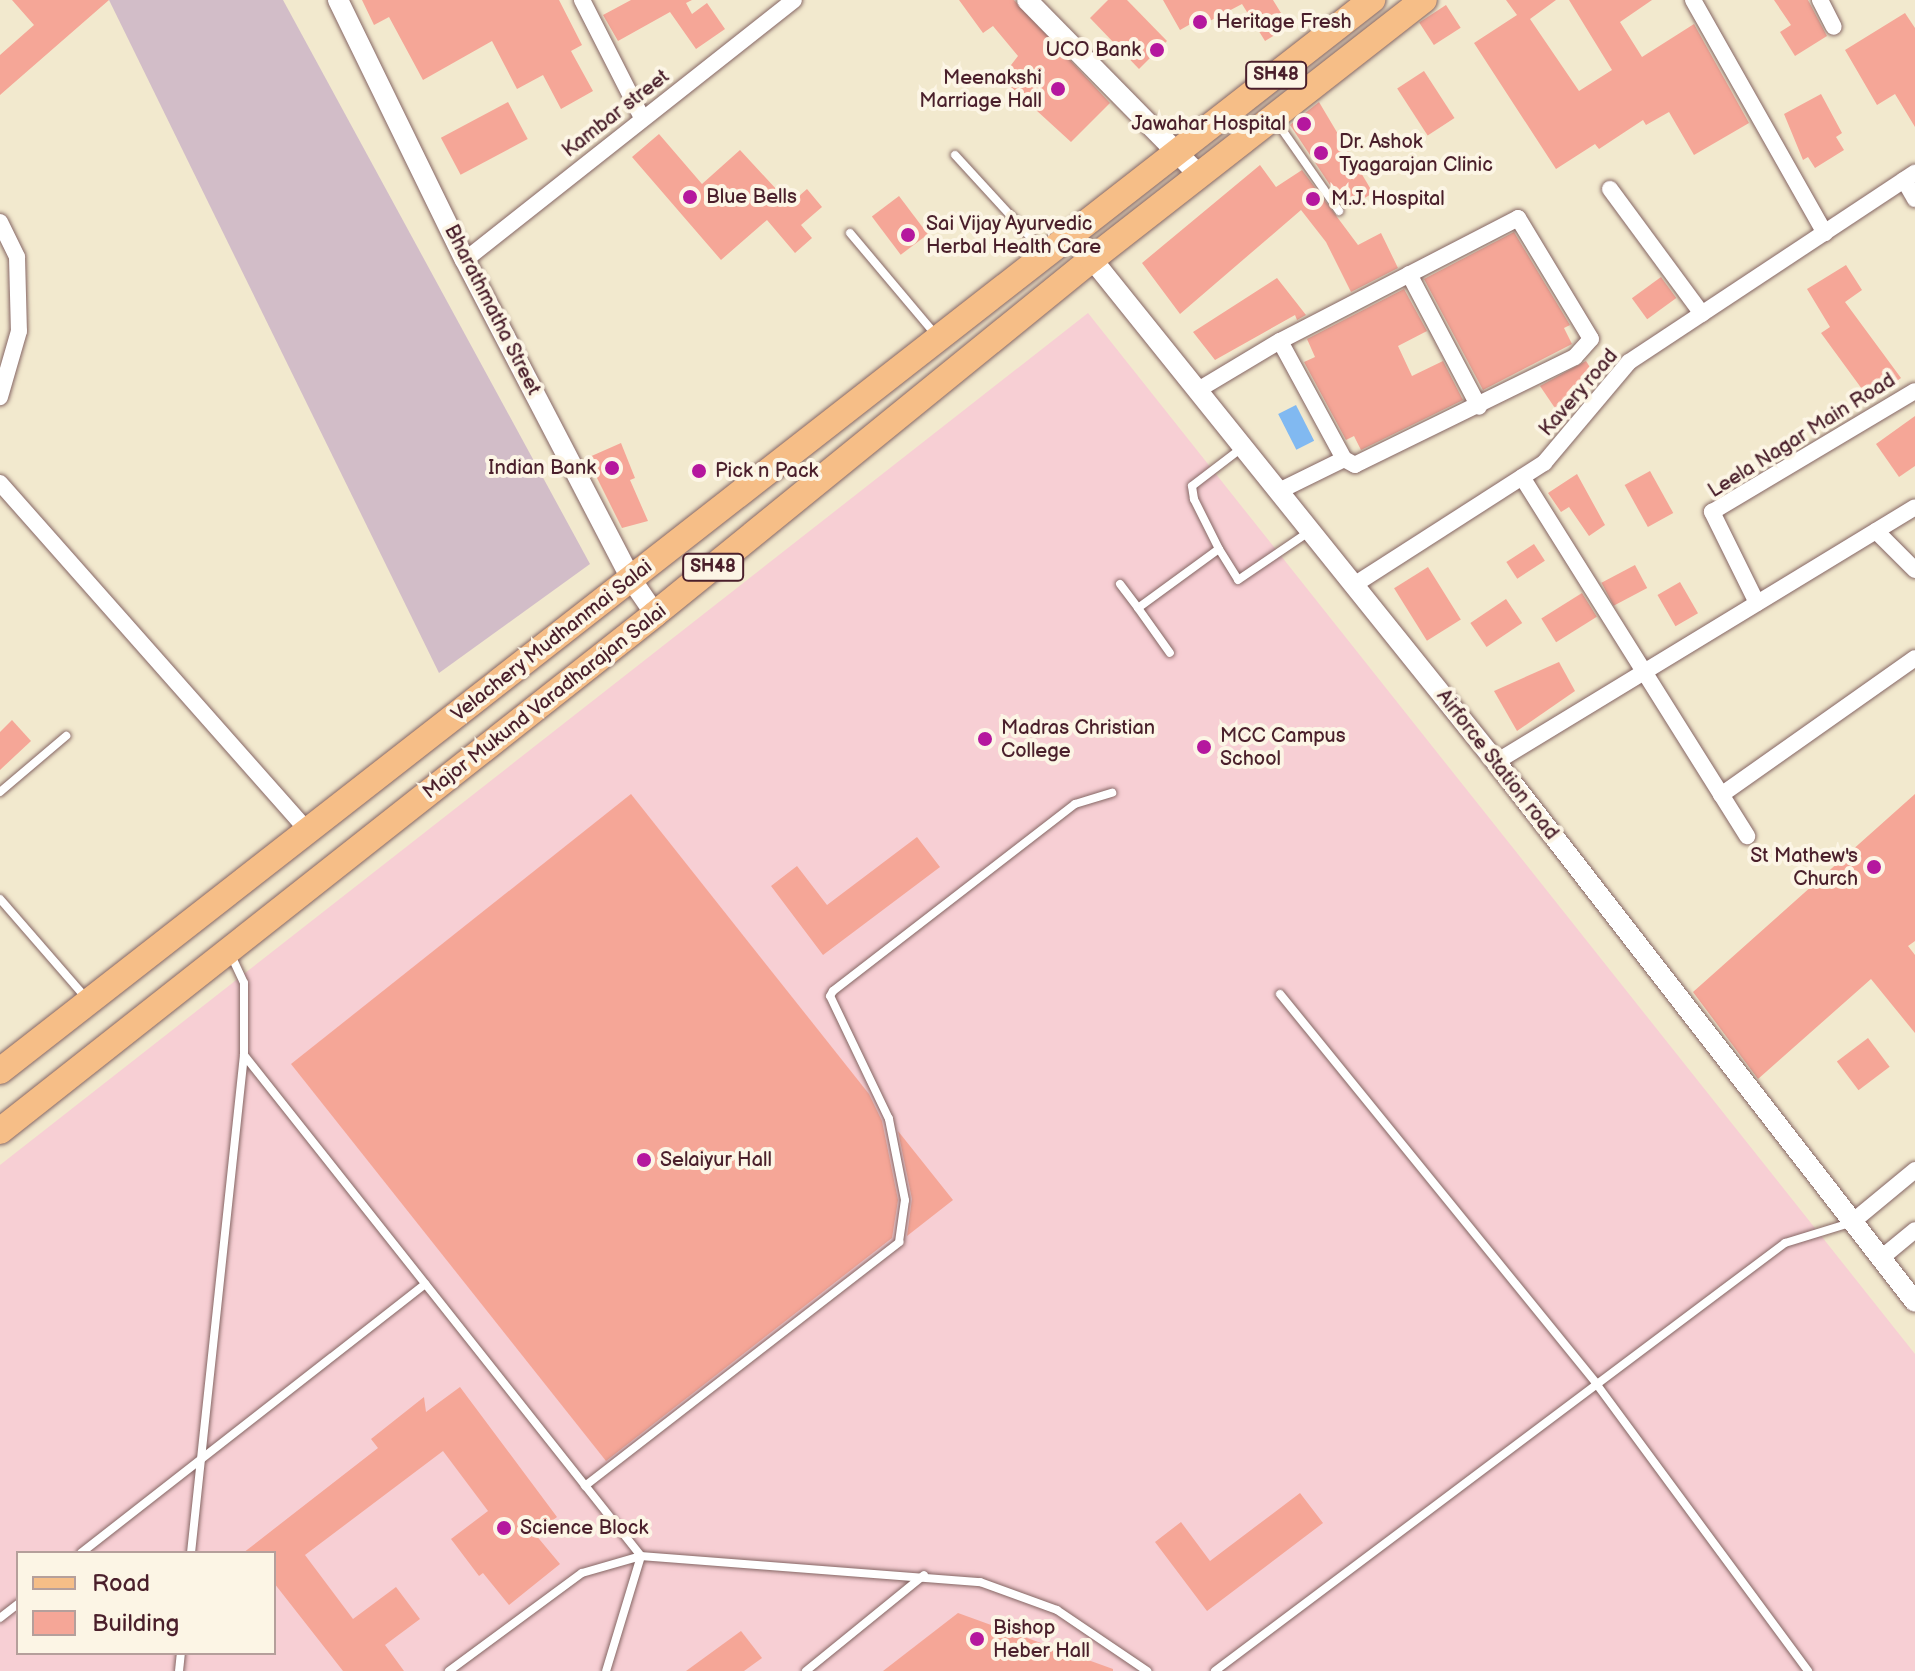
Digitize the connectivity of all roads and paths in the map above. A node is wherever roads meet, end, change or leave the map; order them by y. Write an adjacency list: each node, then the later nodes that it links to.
1 (338, 0): 25 (street, Bharathmatha Street)
2 (582, 0): 11 (street)
3 (794, 0): 11 (street, Kambar street)
4 (1027, 0): 12 (street)
5 (1372, 0): 12 (main road, SH48)
6 (1424, 0): 10 (main road, Major Mukund Varadharajan Salai / SH48)
7 (1693, 0): 22 (street)
8 (1820, 0): 9 (street)
9 (1834, 27)
10 (1273, 117): 14 (main road, Major Mukund Varadharajan Salai / SH48); 18 (lane)
11 (642, 118): 25 (street, Kambar street)
12 (1179, 151): 14 (street); 21 (main road, Velachery Mudhanmai Salai / SH48)
13 (955, 155): 23 (lane)
14 (1199, 175): 24 (main road, Major Mukund Varadharajan Salai / SH48)
15 (1910, 177): 17 (street); 22 (street, Kavery road)
16 (1610, 189): 27 (street)
17 (1915, 199)
18 (1339, 211)
19 (0, 222): 32 (street)
20 (850, 233): 28 (lane)
21 (1071, 233): 23 (main road, Velachery Mudhanmai Salai / SH48); 24 (street, Airforce Station road)
22 (1825, 233): 27 (street, Kavery road)
23 (1046, 253): 28 (main road, Velachery Mudhanmai Salai / SH48)
24 (1092, 259): 30 (street, Airforce Station road); 49 (main road, Major Mukund Varadharajan Salai / SH48)
25 (465, 260): 44 (street, Bharathmatha Street)
26 (1409, 274): 29 (street); 33 (street); 33 (street)
27 (1702, 314): 36 (street, Kavery road)
28 (938, 338): 44 (main road, Velachery Mudhanmai Salai / SH48)
29 (1280, 341): 30 (street); 35 (street)
30 (1198, 390): 34 (street, Airforce Station road)
31 (1915, 391): 47 (street, Leela Nagar Main Road)
32 (0, 397)
33 (1479, 407): 35 (street)
34 (1243, 447): 38 (street, Airforce Station road); 42 (lane)
35 (1344, 459): 38 (street)
36 (1522, 477): 46 (street, Kavery road); 52 (street)
37 (0, 483): 58 (street)
38 (1279, 491): 40 (street, Airforce Station road)
39 (1915, 507): 41 (street)
40 (1311, 531): 42 (lane); 46 (street, Airforce Station road)
41 (1876, 531): 43 (street); 47 (street)
42 (1219, 549): 48 (lane)
43 (1915, 570)
44 (631, 579): 49 (street, Bharathmatha Street); 58 (main road, Velachery Mudhanmai Salai / SH48)
45 (1120, 584): 48 (lane)
46 (1354, 585): 54 (street, Airforce Station road)
47 (1757, 603): 52 (street)
48 (1138, 608): 50 (lane)
49 (655, 614): 61 (main road, Major Mukund Varadharajan Salai / SH48)
50 (1170, 653)
51 (1915, 658): 57 (street)
52 (1641, 674): 54 (street); 57 (street)
53 (66, 736): 55 (lane)
54 (1496, 762): 68 (street, Airforce Station road)
55 (0, 792)
56 (1112, 793): 75 (lane)
57 (1721, 795): 59 (street)
58 (309, 832): 63 (main road, Velachery Mudhanmai Salai / SH48)
59 (1747, 836)
60 (0, 899): 63 (lane)
61 (230, 952): 64 (lane); 66 (main road, Major Mukund Varadharajan Salai / SH48)
62 (1280, 994): 73 (lane)
63 (90, 1002): 65 (main road, Velachery Mudhanmai Salai / SH48)
64 (244, 1055): 71 (lane); 74 (lane)
65 (0, 1071)
66 (0, 1131)
67 (1915, 1170): 68 (street)
68 (1851, 1223): 70 (street, Airforce Station road); 73 (lane)
69 (1915, 1230): 70 (street)
70 (1880, 1259): 72 (street, Airforce Station road)
71 (425, 1284): 74 (lane); 75 (lane)
72 (1915, 1302)
73 (1595, 1382): 86 (lane); 87 (lane)
74 (201, 1457): 76 (lane); 77 (lane)
75 (585, 1486): 78 (lane)
76 (84, 1551)
77 (191, 1551)
78 (641, 1556): 79 (lane); 82 (lane); 83 (lane)
79 (924, 1575): 84 (lane); 85 (lane)
80 (16, 1606): 81 (lane)
81 (0, 1618)
82 (449, 1671)
83 (606, 1671)
84 (806, 1671)
85 (1147, 1671)
86 (1215, 1671)
87 (1808, 1671)

